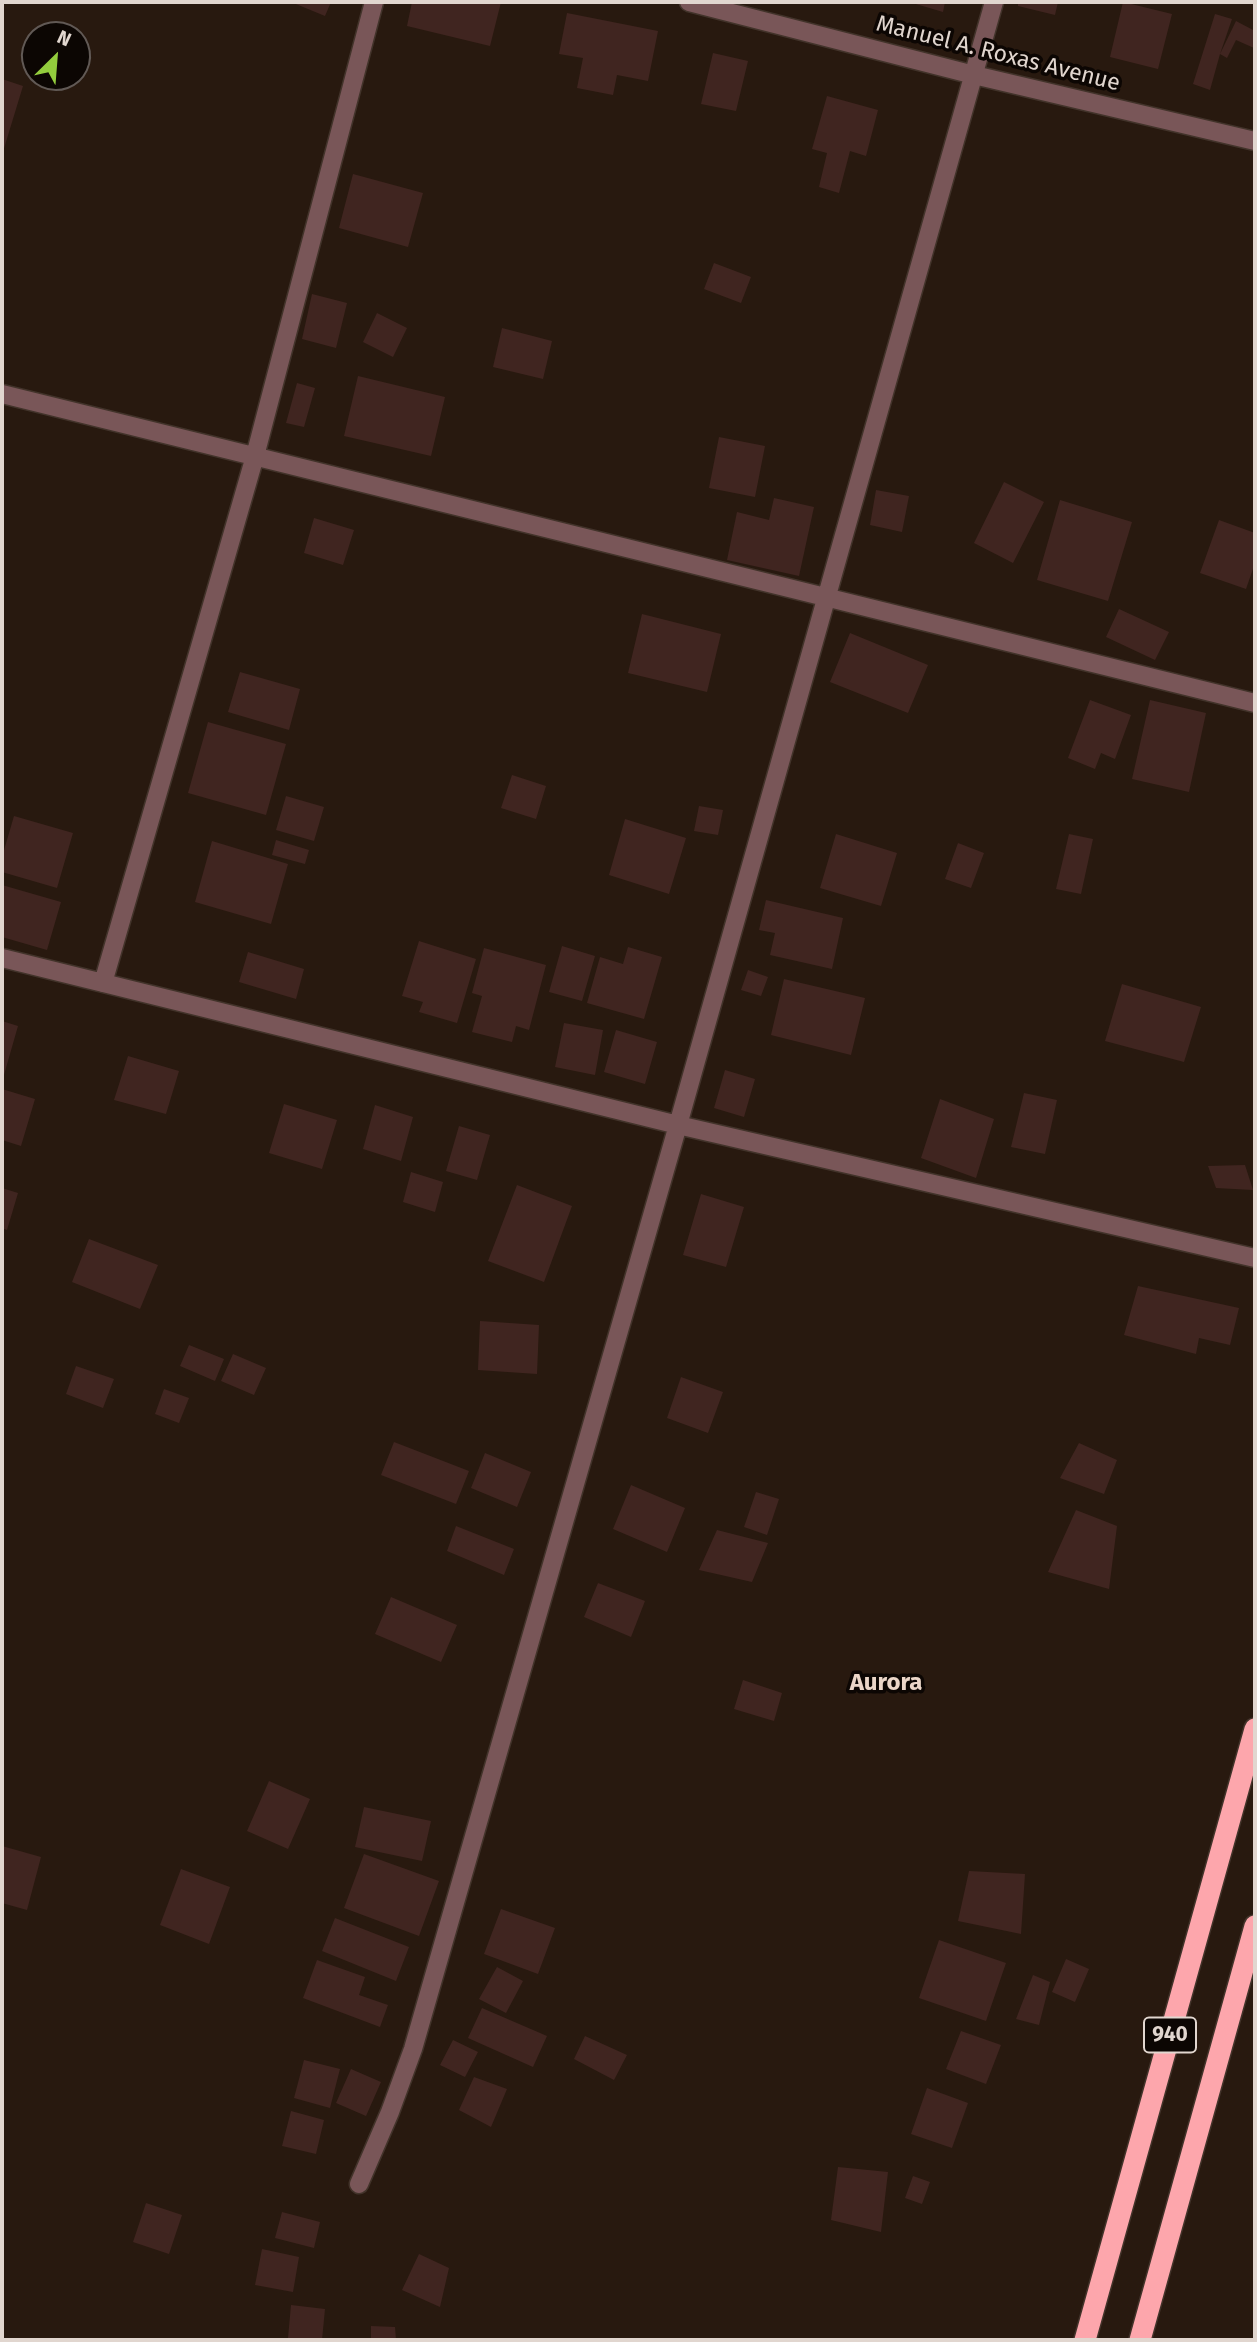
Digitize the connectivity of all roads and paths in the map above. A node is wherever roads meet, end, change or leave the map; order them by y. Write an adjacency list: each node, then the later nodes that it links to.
1 (374, 2): 7 (street)
2 (689, 2): 4 (street, Manuel A. Roxas Avenue)
3 (994, 2): 4 (street)
4 (974, 75): 5 (street, Manuel A. Roxas Avenue); 8 (street)
5 (1255, 141)
6 (2, 394): 7 (street)
7 (255, 456): 8 (street); 11 (street)
8 (827, 598): 9 (street); 12 (street)
9 (1255, 703)
10 (2, 958): 11 (street)
11 (103, 983): 12 (street)
12 (678, 1125): 13 (street); 16 (street)
13 (1255, 1258)
14 (1255, 1729): 17 (highway, 940)
15 (1255, 1926): 18 (highway, 940)
16 (359, 2184)
17 (1085, 2340)
18 (1140, 2340)

